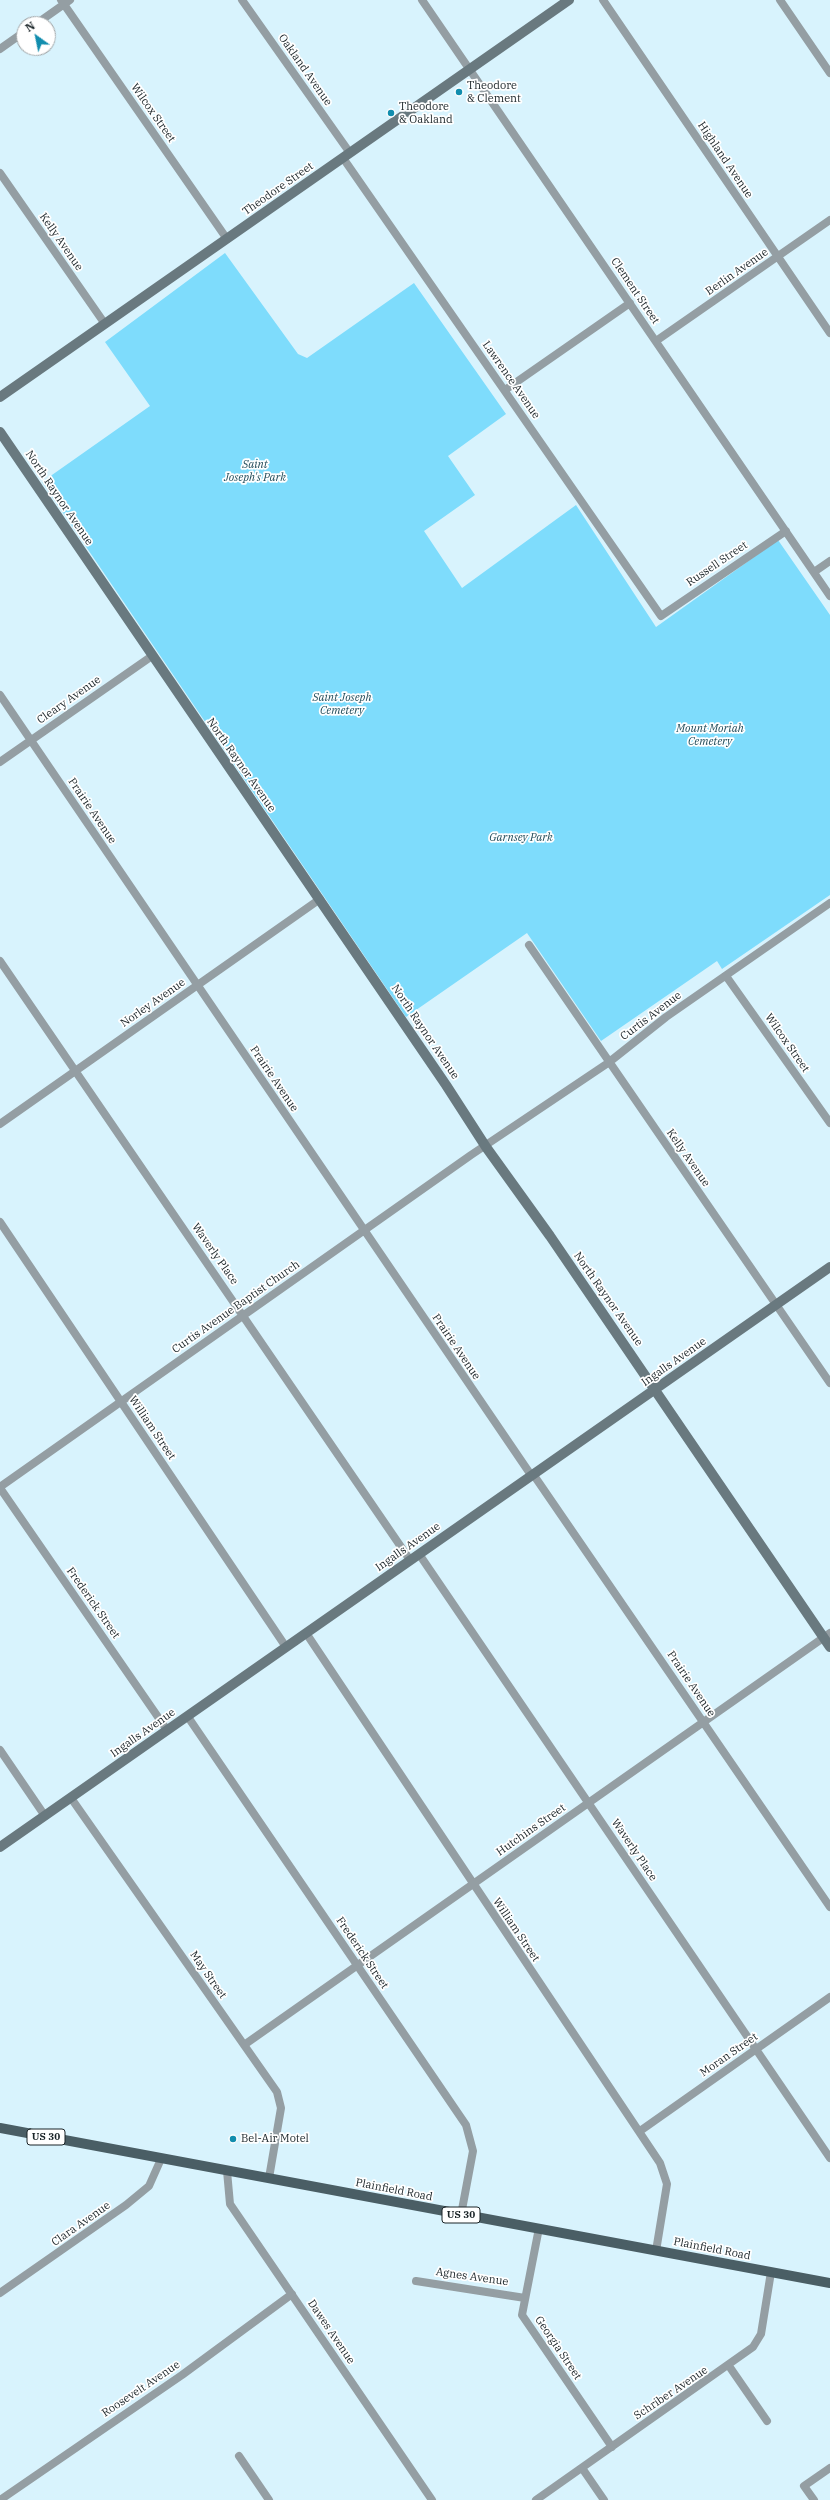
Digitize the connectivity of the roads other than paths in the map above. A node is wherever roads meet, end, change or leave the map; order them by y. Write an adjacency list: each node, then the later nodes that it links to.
1 (242, 0): 12 (street, Oakland Avenue)
2 (422, 0): 10 (street, Clement Street)
3 (569, 0): 10 (main road, Theodore Street)
4 (603, 0): 16 (street, Highland Avenue)
5 (780, 0): 11 (street)
6 (65, 1): 7 (street); 15 (street, Wilcox Street)
7 (46, 16)
8 (16, 38): 9 (street)
9 (0, 49)
10 (470, 69): 12 (main road, Theodore Street); 17 (street, Clement Street)
11 (830, 73)
12 (346, 156): 15 (main road, Theodore Street); 21 (street, Lawrence Avenue)
13 (0, 173): 18 (street, Kelly Avenue)
14 (830, 220): 16 (street, Berlin Avenue)
15 (227, 239): 18 (main road, Theodore Street)
16 (778, 257): 19 (street, Highland Avenue); 20 (street, Berlin Avenue)
17 (630, 303): 20 (street, Clement Street); 21 (street)
18 (105, 324): 22 (main road, Theodore Street)
19 (830, 333)
20 (656, 341): 24 (street, Clement Street)
21 (504, 390): 28 (street, Lawrence Avenue)
22 (0, 397)
23 (0, 432): 29 (main road, North Raynor Avenue)
24 (786, 531): 26 (street, Clement Street); 28 (street, Russell Street)
25 (830, 561): 26 (street)
26 (814, 572): 27 (street, Clement Street)
27 (830, 596)
28 (660, 616)
29 (152, 656): 31 (street, Cleary Avenue); 33 (main road, North Raynor Avenue)
30 (0, 695): 31 (street, Prairie Avenue)
31 (31, 740): 32 (street, Cleary Avenue); 38 (street, Prairie Avenue)
32 (0, 762)
33 (320, 899): 38 (street, Norley Avenue); 43 (main road, North Raynor Avenue)
34 (830, 903): 37 (street, Curtis Avenue)
35 (529, 945): 39 (street, Kelly Avenue)
36 (0, 961): 40 (street, Waverly Place)
37 (726, 976): 39 (street, Curtis Avenue); 42 (street, Wilcox Street)
38 (197, 986): 40 (street, Norley Avenue); 45 (street, Prairie Avenue)
39 (608, 1063): 43 (street, Curtis Avenue); 47 (street, Kelly Avenue)
40 (74, 1072): 41 (street, Norley Avenue); 48 (street, Waverly Place)
41 (0, 1124)
42 (830, 1124)
43 (486, 1147): 45 (street, Curtis Avenue Baptist Church); 50 (main road, North Raynor Avenue)
44 (0, 1222): 51 (street, William Street)
45 (364, 1231): 48 (street, Curtis Avenue Baptist Church); 52 (street, Prairie Avenue)
46 (830, 1267): 47 (main road, Ingalls Avenue)
47 (777, 1304): 49 (street, Kelly Avenue); 50 (main road, Ingalls Avenue)
48 (244, 1315): 51 (street, Curtis Avenue Baptist Church); 55 (street, Waverly Place)
49 (830, 1383)
50 (655, 1389): 52 (main road, Ingalls Avenue); 57 (main road, North Raynor Avenue)
51 (121, 1402): 53 (street, Curtis Avenue Baptist Church); 59 (street, William Street)
52 (532, 1475): 54 (main road, Ingalls Avenue); 61 (street, Prairie Avenue)
53 (0, 1488): 62 (street, Frederick Street)
54 (419, 1554): 55 (main road, Ingalls Avenue); 65 (street, Waverly Place)
55 (410, 1560): 56 (main road, Ingalls Avenue)
56 (306, 1633): 59 (main road, Ingalls Avenue); 68 (street, William Street)
57 (827, 1635): 58 (main road, North Raynor Avenue); 61 (street, Hutchins Street)
58 (830, 1646)
59 (286, 1647): 60 (main road, Ingalls Avenue)
60 (188, 1717): 62 (main road, Ingalls Avenue); 70 (street, Frederick Street)
61 (703, 1722): 65 (street, Hutchins Street); 69 (street, Prairie Avenue)
62 (167, 1730): 64 (main road, Ingalls Avenue)
63 (0, 1750): 66 (street)
64 (71, 1798): 66 (main road, Ingalls Avenue); 72 (street, May Street)
65 (588, 1802): 68 (street, Hutchins Street); 73 (street, Waverly Place)
66 (45, 1816): 67 (main road, Ingalls Avenue)
67 (0, 1847)
68 (472, 1884): 70 (street, Hutchins Street); 75 (street, William Street)
69 (830, 1907)
70 (358, 1966): 72 (street, Hutchins Street); 80 (street, Frederick Street)
71 (830, 1997): 73 (street, Moran Street)
72 (244, 2045): 79 (street, May Street)
73 (756, 2049): 75 (street, Moran Street); 76 (street, Waverly Place)
74 (0, 2128): 77 (main road, Plainfield Road / US 30)
75 (640, 2131): 82 (street, William Street)
76 (830, 2158)
77 (161, 2159): 78 (main road, Plainfield Road / US 30); 86 (street, Clara Avenue)
78 (227, 2171): 79 (main road, Plainfield Road / US 30); 87 (street, Dawes Avenue)
79 (269, 2178): 80 (main road, Plainfield Road / US 30)
80 (461, 2215): 81 (main road, Plainfield Road / US 30)
81 (539, 2228): 82 (main road, Plainfield Road / US 30); 88 (street, Georgia Street)
82 (656, 2250): 83 (main road, Plainfield Road / US 30)
83 (771, 2272): 85 (main road, Plainfield Road / US 30); 89 (street, Schriber Avenue)
84 (416, 2281): 88 (street, Agnes Avenue)
85 (830, 2283)
86 (0, 2293)
87 (292, 2294): 95 (street, Roosevelt Avenue); 97 (street, Dawes Avenue)
88 (524, 2298): 91 (street, Georgia Street)
89 (729, 2366): 90 (street); 91 (street, Schriber Avenue)
90 (767, 2420)
91 (612, 2447): 93 (street, Schriber Avenue)
92 (239, 2456): 96 (street)
93 (582, 2468): 98 (street, Schriber Avenue); 99 (street)
94 (830, 2468): 100 (street)
95 (0, 2500)
96 (269, 2500)
97 (432, 2500)
98 (536, 2500)
99 (604, 2500)
100 (814, 2500)

